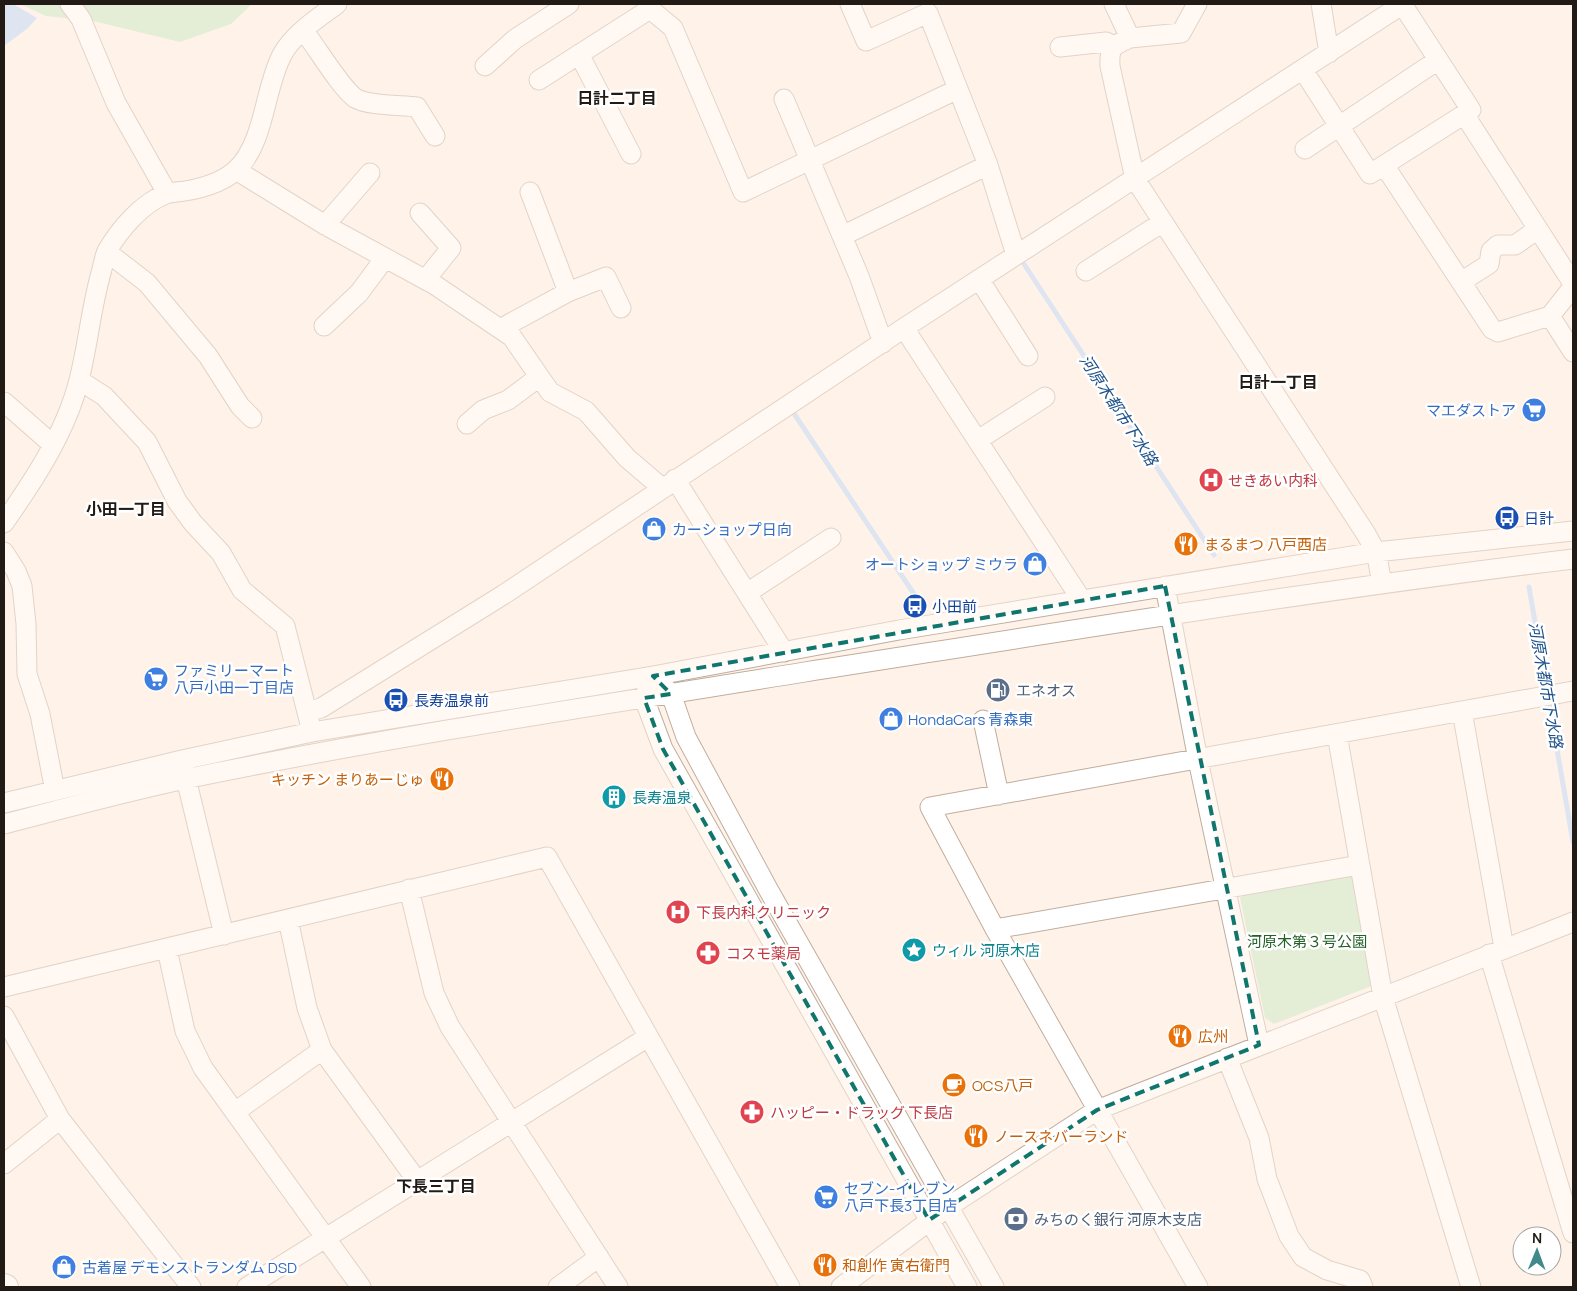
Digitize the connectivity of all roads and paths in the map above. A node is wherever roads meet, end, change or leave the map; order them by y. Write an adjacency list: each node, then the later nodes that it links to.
1 (70, 4): 33 (street)
2 (336, 4): 10 (street)
3 (569, 4): 16 (street)
4 (850, 4): 19 (street)
5 (1114, 4): 11 (street)
6 (1198, 4): 11 (street)
7 (1321, 4): 14 (street)
8 (1402, 4): 14 (street); 15 (street)
9 (649, 7): 13 (street); 26 (street)
10 (304, 30): 23 (street); 29 (street)
11 (1122, 42): 12 (street); 31 (street)
12 (1060, 48)
13 (578, 54): 18 (street); 25 (street)
14 (1329, 54): 17 (street)
15 (1438, 60): 21 (street); 22 (street)
16 (485, 66)
17 (1303, 70): 22 (street); 31 (street)
18 (538, 80)
19 (958, 89): 26 (street); 28 (street)
20 (784, 99): 26 (street)
21 (1464, 114): 27 (street); 37 (street)
22 (1338, 127): 24 (street); 27 (street)
23 (435, 136)
24 (1305, 149)
25 (631, 154)
26 (809, 159): 38 (street)
27 (1384, 165): 45 (street)
28 (988, 166): 38 (street); 40 (street)
29 (236, 170): 33 (street); 36 (street)
30 (370, 174): 36 (street)
31 (1134, 179): 35 (street); 40 (street)
32 (530, 192): 46 (street)
33 (167, 194): 39 (street)
34 (420, 213): 44 (street)
35 (1163, 222): 42 (street); 68 (street)
36 (325, 224): 41 (street)
37 (1538, 229): 45 (street); 48 (street)
38 (842, 236): 52 (street)
39 (107, 252): 56 (street); 59 (street)
40 (1016, 255): 43 (street)
41 (386, 258): 44 (street); 49 (street)
42 (1086, 271)
43 (979, 279): 50 (street); 54 (street)
44 (426, 280): 51 (street)
45 (1461, 282): 48 (street)
46 (568, 292): 47 (street); 51 (street)
47 (621, 308)
48 (1550, 316): 53 (street)
49 (324, 326)
50 (904, 328): 52 (street); 61 (street)
51 (500, 329): 55 (street)
52 (883, 343): 63 (street)
53 (1573, 352)
54 (1028, 356)
55 (539, 377): 60 (street); 63 (street)
56 (79, 380): 62 (street); 81 (street)
57 (1045, 397): 61 (street)
58 (4, 402): 62 (street)
59 (252, 418)
60 (466, 424)
61 (978, 440): 73 (street)
62 (52, 444): 64 (street)
63 (668, 483): 72 (street); 81 (street)
64 (4, 523)
65 (1573, 531): 68 (street)
66 (831, 538): 72 (street)
67 (4, 552): 88 (street)
68 (1376, 552): 70 (street); 71 (street)
69 (1573, 560): 70 (street)
70 (1382, 583): 74 (street)
71 (1165, 586): 73 (street); 74 (street)
72 (747, 593): 75 (street)
73 (1081, 599): 75 (street)
74 (1169, 615): 78 (street); 86 (street)
75 (784, 652): 76 (street)
76 (653, 676): 78 (street); 79 (street); 83 (street)
77 (1573, 691): 80 (street)
78 (671, 694): 79 (street); 114 (street)
79 (644, 698): 87 (street); 115 (street)
80 (1462, 711): 84 (street); 100 (street)
81 (307, 712): 83 (street)
82 (983, 720): 89 (street)
83 (312, 732): 85 (street)
84 (1337, 734): 86 (street); 92 (street)
85 (182, 760): 87 (street); 88 (street)
86 (1198, 760): 89 (street); 93 (street)
87 (186, 779): 91 (street); 98 (street)
88 (55, 791): 90 (street)
89 (999, 795): 97 (street)
90 (4, 803)
91 (4, 824)
92 (1359, 865): 93 (street); 102 (street)
93 (1225, 889): 97 (street); 105 (street)
94 (409, 890): 95 (street); 104 (street); 111 (street)
95 (288, 919): 98 (street); 106 (street)
96 (1573, 922): 100 (street)
97 (995, 929): 108 (street)
98 (224, 935): 99 (street)
99 (166, 949): 101 (street); 109 (street)
100 (1496, 951): 102 (street); 116 (street)
101 (4, 987)
102 (1383, 998): 105 (street); 130 (street)
103 (4, 1016): 110 (street)
104 (648, 1037): 111 (street); 124 (street)
105 (1259, 1045): 107 (street)
106 (322, 1050): 109 (street); 113 (street)
107 (1227, 1058): 108 (street); 129 (street)
108 (1097, 1110): 114 (street); 128 (street)
109 (235, 1112): 117 (street)
110 (60, 1119): 112 (street); 119 (street)
111 (513, 1122): 113 (street); 118 (street)
112 (4, 1164)
113 (418, 1182): 117 (street)
114 (948, 1206): 115 (street); 127 (street)
115 (929, 1220): 125 (street); 126 (street)
116 (1573, 1234)
117 (326, 1239): 120 (street); 121 (street)
118 (599, 1257): 122 (street); 123 (street)
119 (191, 1287)
120 (247, 1287)
121 (361, 1287)
122 (558, 1287)
123 (618, 1287)
124 (790, 1287)
125 (841, 1287)
126 (967, 1287)
127 (994, 1287)
128 (1198, 1287)
129 (1362, 1287)
130 (1471, 1287)

